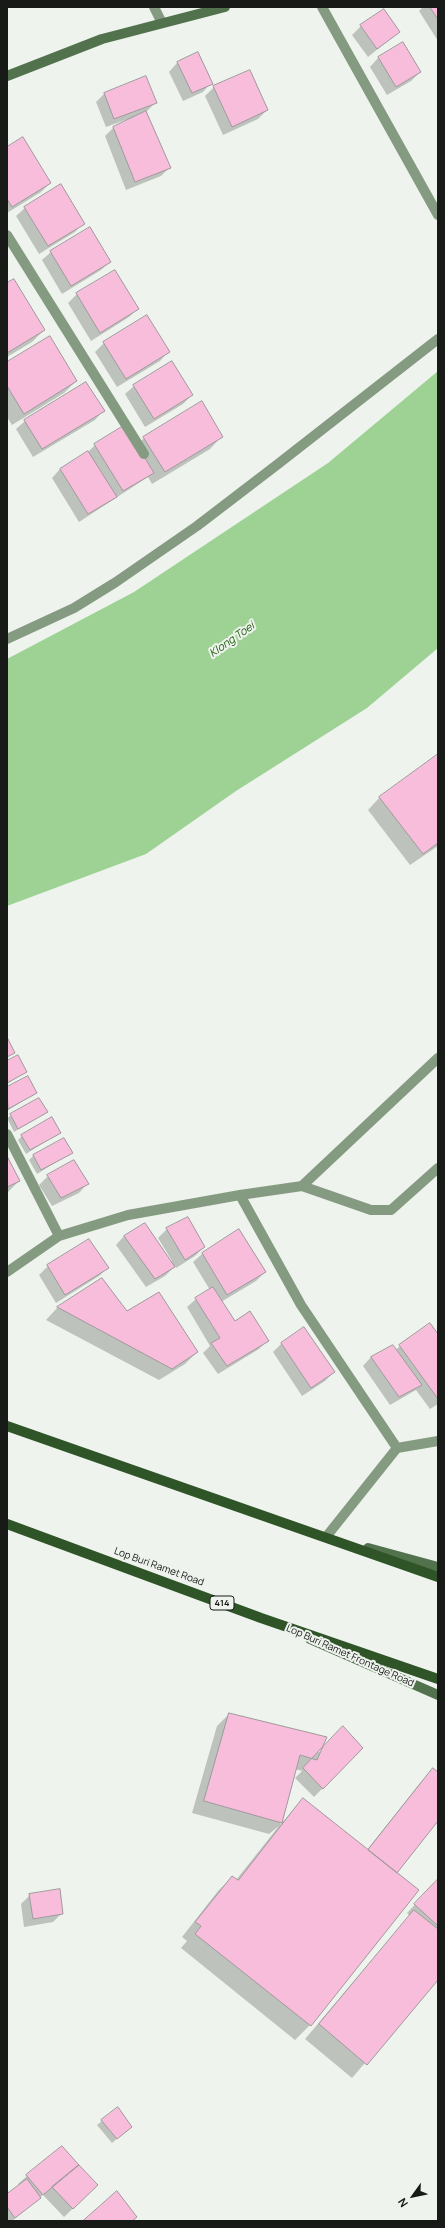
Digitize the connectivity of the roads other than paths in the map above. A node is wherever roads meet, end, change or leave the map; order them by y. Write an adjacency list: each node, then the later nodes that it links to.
1 (154, 7): 4 (street)
2 (225, 7): 4 (main road)
3 (322, 7): 6 (street)
4 (162, 23): 5 (main road)
5 (7, 76)
6 (438, 214)
7 (7, 235): 9 (street)
8 (438, 339): 10 (street)
9 (144, 454)
10 (7, 639)
11 (438, 1058): 14 (street)
12 (7, 1134): 16 (street)
13 (438, 1168): 14 (street)
14 (302, 1186): 15 (street)
15 (240, 1195): 16 (street); 20 (street)
16 (59, 1236): 17 (street)
17 (7, 1272)
18 (7, 1426): 22 (main road)
19 (438, 1441): 20 (street)
20 (397, 1448): 22 (street)
21 (7, 1524): 25 (main road, Lop Buri Ramet Road / 414)
22 (326, 1537): 23 (main road); 24 (main road)
23 (438, 1566)
24 (438, 1577)
25 (261, 1618): 26 (main road, Lop Buri Ramet Road / 414); 27 (main road, Lop Buri Ramet Frontage Road / 414)
26 (438, 1679)
27 (438, 1695)

